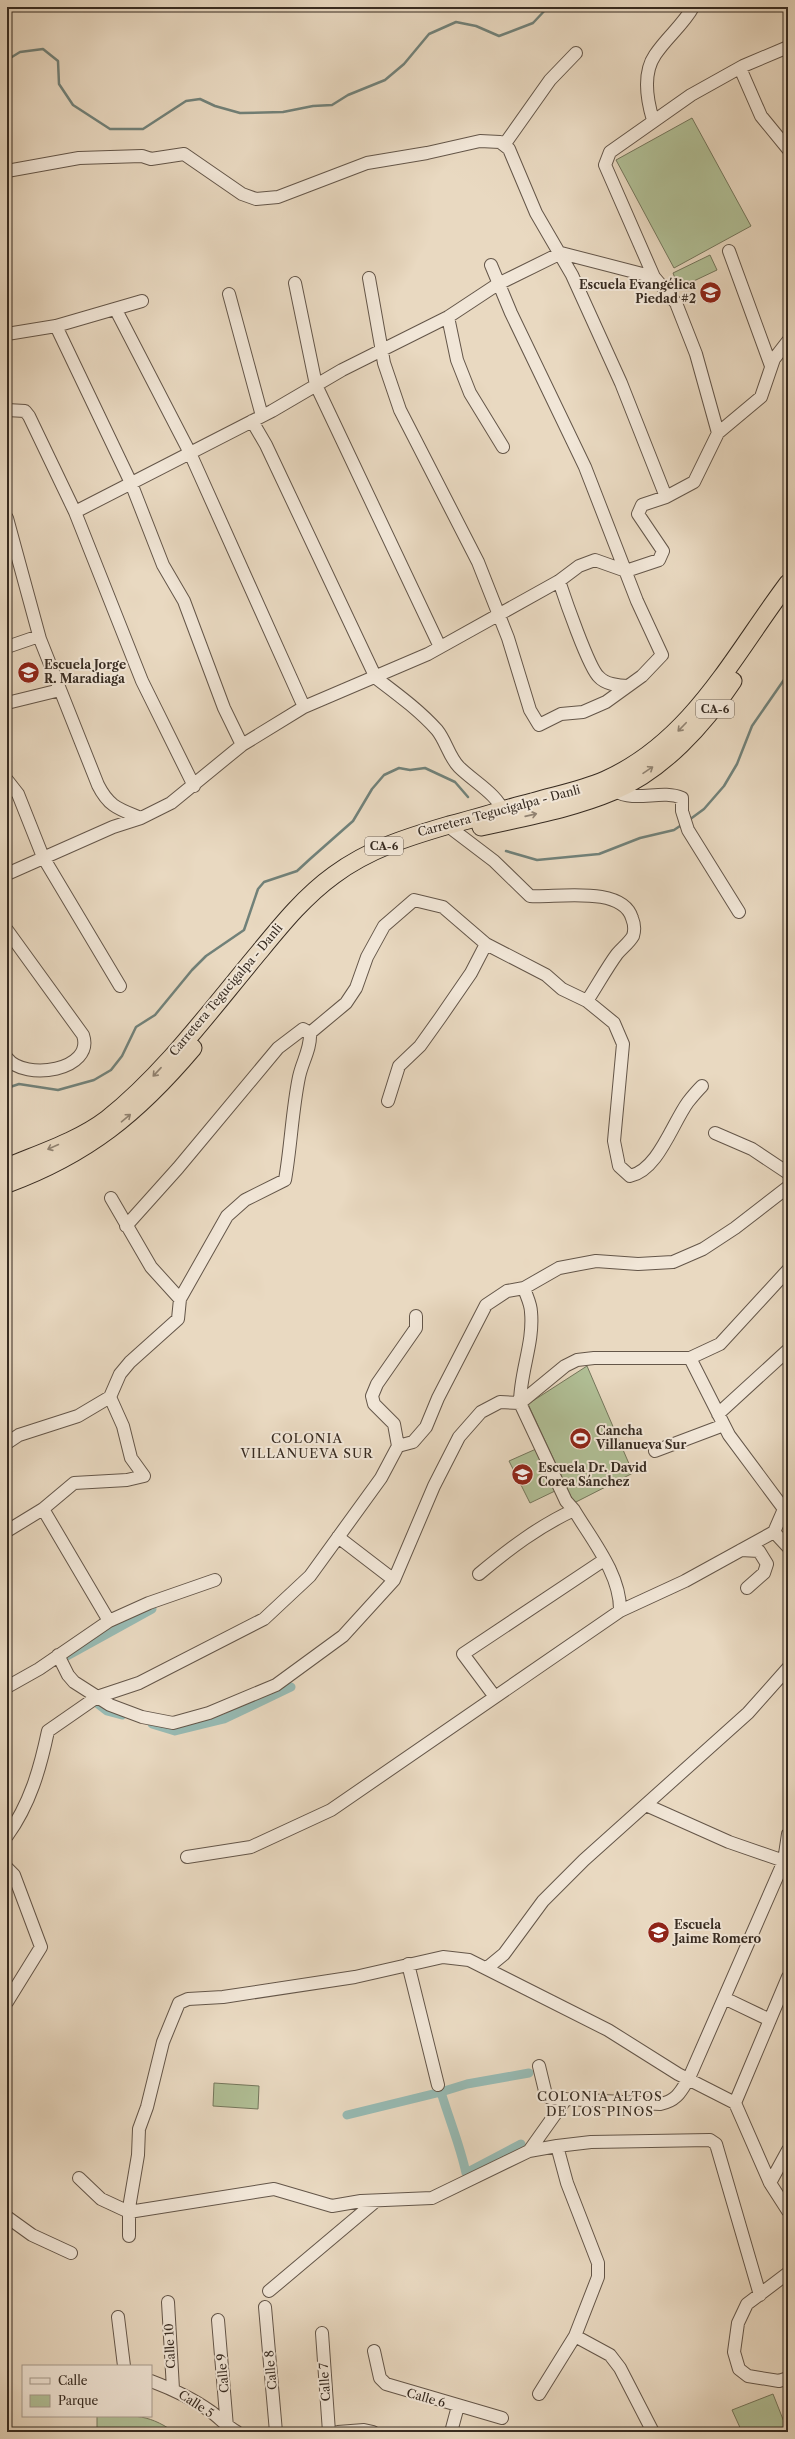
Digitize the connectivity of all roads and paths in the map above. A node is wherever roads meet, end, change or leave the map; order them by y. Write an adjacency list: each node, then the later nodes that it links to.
1 (693, 7): 5 (street)
2 (788, 47): 4 (street)
3 (576, 53): 6 (street)
4 (740, 68): 5 (street); 7 (street)
5 (653, 120): 12 (street)
6 (504, 145): 8 (street); 10 (street)
7 (788, 149)
8 (7, 171)
9 (729, 251): 24 (street)
10 (561, 254): 12 (street); 15 (street); 32 (street)
11 (491, 265): 15 (street)
12 (654, 277): 28 (street)
13 (369, 278): 23 (street)
14 (294, 283): 25 (street)
15 (498, 284): 19 (street); 36 (street)
16 (229, 294): 27 (street)
17 (142, 301): 18 (street)
18 (116, 310): 20 (street); 30 (street)
19 (448, 317): 23 (street); 29 (street)
20 (56, 326): 21 (street); 31 (street)
21 (7, 334)
22 (788, 341): 24 (street)
23 (382, 351): 25 (street); 40 (street)
24 (771, 366): 28 (street)
25 (316, 385): 27 (street); 43 (street)
26 (7, 410): 33 (street)
27 (257, 418): 30 (street); 44 (street)
28 (718, 433): 32 (street)
29 (503, 447)
30 (190, 453): 31 (street); 48 (street)
31 (131, 483): 33 (street); 49 (street)
32 (666, 497): 36 (street)
33 (75, 512): 51 (street)
34 (7, 518): 35 (street)
35 (10, 536): 41 (street)
36 (626, 571): 37 (street); 45 (street)
37 (559, 581): 40 (street); 45 (street)
38 (788, 583): 53 (highway, Carretera Tegucigalpa - Danli / CA-6, one-way to 53)
39 (788, 602): 52 (highway, Carretera Tegucigalpa - Danli / CA-6, one-way to 39)
40 (499, 614): 43 (street); 45 (street)
41 (39, 636): 42 (street); 46 (street)
42 (7, 646)
43 (440, 647): 44 (street)
44 (376, 678): 48 (street); 53 (street)
45 (628, 686)
46 (60, 690): 47 (street); 54 (street)
47 (7, 703)
48 (304, 707): 49 (street)
49 (242, 745): 51 (street)
50 (7, 780): 56 (street)
51 (194, 786): 54 (street)
52 (615, 791): 53 (highway, Carretera Tegucigalpa - Danli / CA-6, one-way to 52); 58 (street)
53 (505, 815): 55 (highway, Carretera Tegucigalpa - Danli / CA-6)
54 (141, 818): 56 (street)
55 (452, 830): 62 (street); 68 (highway, Carretera Tegucigalpa - Danli / CA-6, one-way to 68); 70 (highway, Carretera Tegucigalpa - Danli / CA-6, one-way to 55)
56 (43, 857): 57 (street); 61 (street)
57 (7, 874)
58 (739, 912)
59 (7, 930): 64 (street)
60 (486, 944): 62 (street); 63 (street); 66 (street)
61 (120, 986)
62 (587, 1001): 65 (street)
63 (310, 1033): 73 (street); 76 (street)
64 (7, 1058)
65 (702, 1086)
66 (388, 1101)
67 (715, 1133): 69 (street)
68 (7, 1167)
69 (788, 1173)
70 (7, 1184)
71 (788, 1187): 75 (street)
72 (111, 1198): 73 (street)
73 (126, 1226): 76 (street)
74 (788, 1270): 79 (street)
75 (524, 1288): 81 (street); 84 (street)
76 (180, 1299): 80 (street)
77 (416, 1316): 84 (street)
78 (788, 1350): 82 (street)
79 (690, 1358): 81 (street); 82 (street)
80 (110, 1397): 83 (street); 86 (street)
81 (520, 1403): 87 (street); 96 (street)
82 (721, 1420): 85 (street); 89 (street)
83 (7, 1443)
84 (398, 1446): 90 (street)
85 (655, 1451)
86 (44, 1509): 88 (street); 99 (street)
87 (574, 1510): 93 (street); 94 (street)
88 (7, 1530)
89 (774, 1532): 91 (street); 92 (street)
90 (338, 1537): 96 (street); 103 (street)
91 (788, 1547)
92 (741, 1550): 97 (street); 98 (street)
93 (604, 1560): 98 (street); 104 (street)
94 (479, 1574)
95 (215, 1580): 99 (street)
96 (394, 1580): 103 (street)
97 (747, 1588)
98 (620, 1611): 104 (street)
99 (109, 1621): 100 (street)
100 (58, 1655): 102 (street); 103 (street)
101 (788, 1668): 105 (street)
102 (7, 1687)
103 (97, 1697): 107 (street)
104 (495, 1697): 108 (street)
105 (646, 1805): 109 (street); 112 (street)
106 (788, 1834): 109 (street)
107 (7, 1836)
108 (187, 1857)
109 (786, 1864): 114 (street)
110 (7, 1868): 115 (street)
111 (408, 1964): 112 (street); 119 (street); 129 (street)
112 (487, 1968): 118 (street)
113 (788, 1978): 116 (street)
114 (724, 1998): 116 (street); 118 (street)
115 (7, 2002)
116 (770, 2020): 121 (street)
117 (539, 2066): 120 (street)
118 (689, 2078): 120 (street); 121 (street)
119 (438, 2085)
120 (566, 2099): 124 (street)
121 (735, 2103): 126 (street)
122 (557, 2146): 124 (street); 135 (street); 141 (street)
123 (788, 2150): 126 (street)
124 (528, 2151): 127 (street)
125 (79, 2178): 129 (street)
126 (770, 2182): 128 (street)
127 (376, 2201): 129 (street); 134 (street)
128 (788, 2211)
129 (129, 2212): 131 (street)
130 (7, 2217): 132 (street)
131 (129, 2236)
132 (71, 2253)
133 (788, 2273): 135 (street)
134 (268, 2291)
135 (760, 2295): 144 (street)
136 (168, 2302): 146 (street, Calle 10)
137 (265, 2307): 151 (street, Calle 8)
138 (118, 2317): 143 (street)
139 (218, 2320): 150 (street, Calle 9)
140 (322, 2333): 152 (street, Calle 7)
141 (576, 2336): 147 (street); 156 (street)
142 (374, 2351): 148 (street, Calle 6)
143 (124, 2365)
144 (788, 2378)
145 (152, 2381): 146 (street, Calle 5)
146 (173, 2389): 150 (street, Calle 5)
147 (539, 2394)
148 (458, 2406): 149 (street, Calle 6); 155 (street)
149 (502, 2418)
150 (232, 2429)
151 (276, 2432)
152 (328, 2432)
153 (338, 2432): 154 (street)
154 (373, 2432)
155 (451, 2432)
156 (653, 2432)

